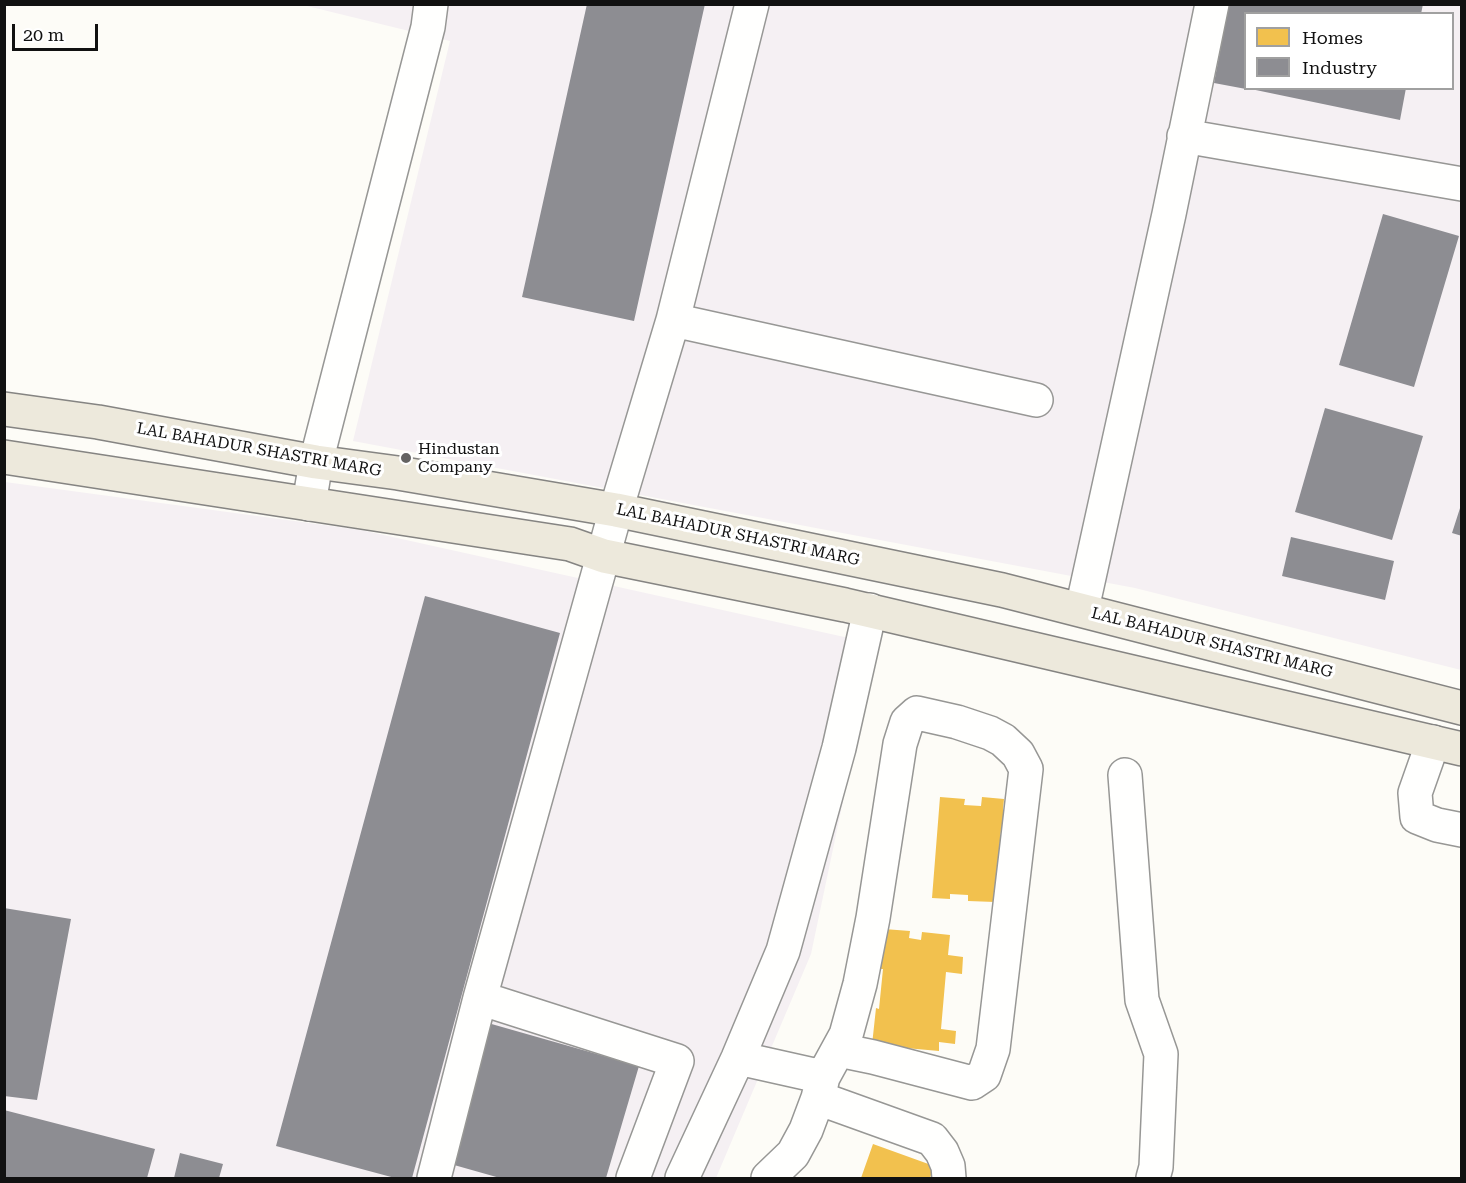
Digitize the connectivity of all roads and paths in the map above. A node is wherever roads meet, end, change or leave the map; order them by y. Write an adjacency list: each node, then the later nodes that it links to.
1 (431, 4): 10 (street)
2 (752, 4): 6 (street)
3 (1212, 4): 4 (street)
4 (1184, 136): 5 (street); 14 (street)
5 (1461, 184)
6 (673, 320): 7 (street); 12 (street)
7 (1036, 400)
8 (4, 409): 10 (main road, LAL BAHADUR SHASTRI MARG)
9 (4, 457): 11 (main road)
10 (316, 462): 11 (street); 12 (main road, LAL BAHADUR SHASTRI MARG)
11 (309, 504): 13 (main road)
12 (615, 510): 13 (street); 14 (main road, LAL BAHADUR SHASTRI MARG)
13 (604, 556): 15 (main road); 20 (street)
14 (1082, 609): 16 (main road, LAL BAHADUR SHASTRI MARG)
15 (870, 610): 17 (main road); 21 (street)
16 (1461, 708)
17 (1447, 745): 19 (street)
18 (1125, 775): 28 (street)
19 (1461, 830)
20 (480, 998): 23 (street); 24 (street)
21 (738, 1058): 22 (street); 25 (street)
22 (826, 1075): 22 (street); 26 (street); 27 (street)
23 (434, 1179)
24 (633, 1179)
25 (682, 1179)
26 (768, 1179)
27 (949, 1179)
28 (1153, 1179)

